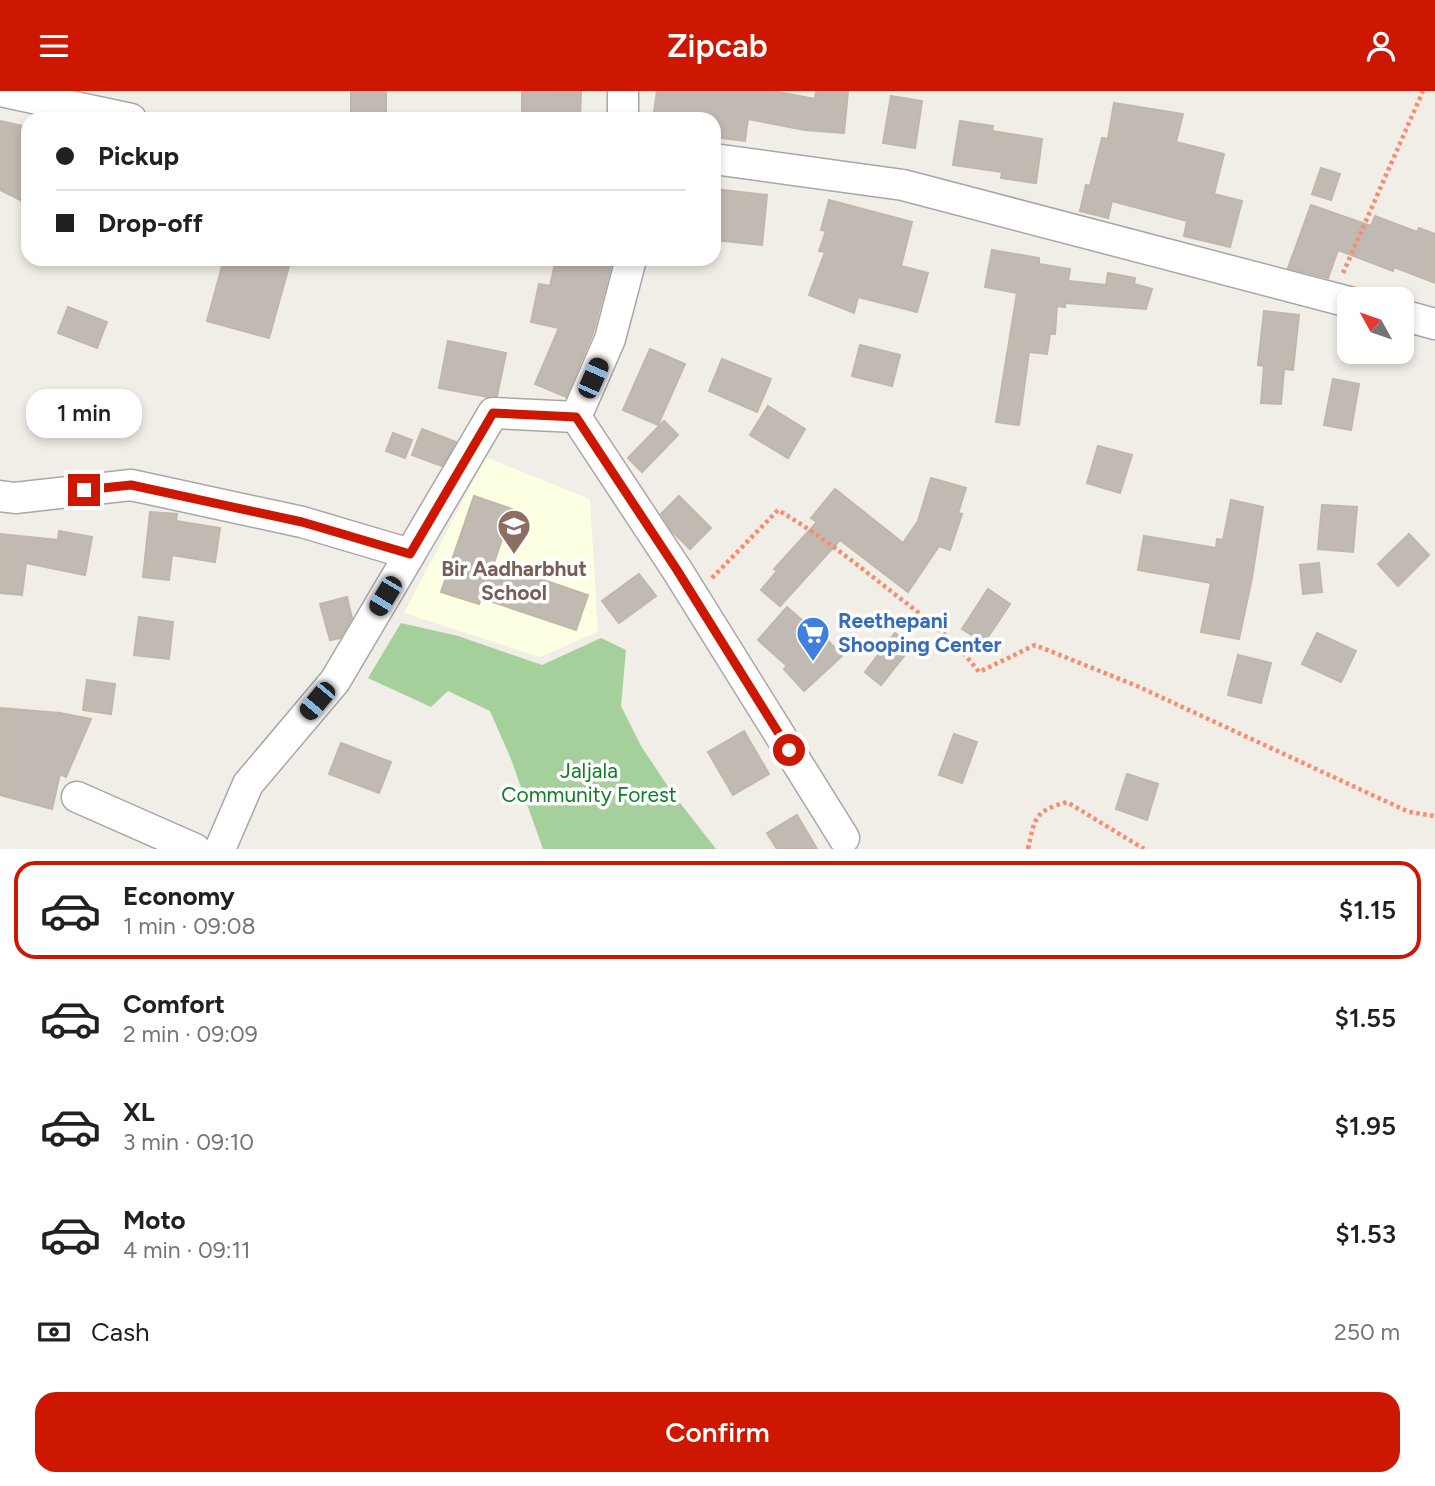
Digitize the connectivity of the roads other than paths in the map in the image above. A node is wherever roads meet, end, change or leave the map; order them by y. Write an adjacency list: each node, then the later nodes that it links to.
1 (0, 91): 3 (street)
2 (623, 91): 4 (street)
3 (98, 112)
4 (623, 112)
5 (721, 160): 7 (street)
6 (629, 266): 10 (street)
7 (1337, 298)
8 (1414, 319): 9 (street)
9 (1435, 324)
10 (576, 417): 12 (street); 14 (street)
11 (0, 495): 12 (street)
12 (410, 554): 16 (street)
13 (77, 797): 15 (street)
14 (844, 838)
15 (195, 849)
16 (220, 849)

